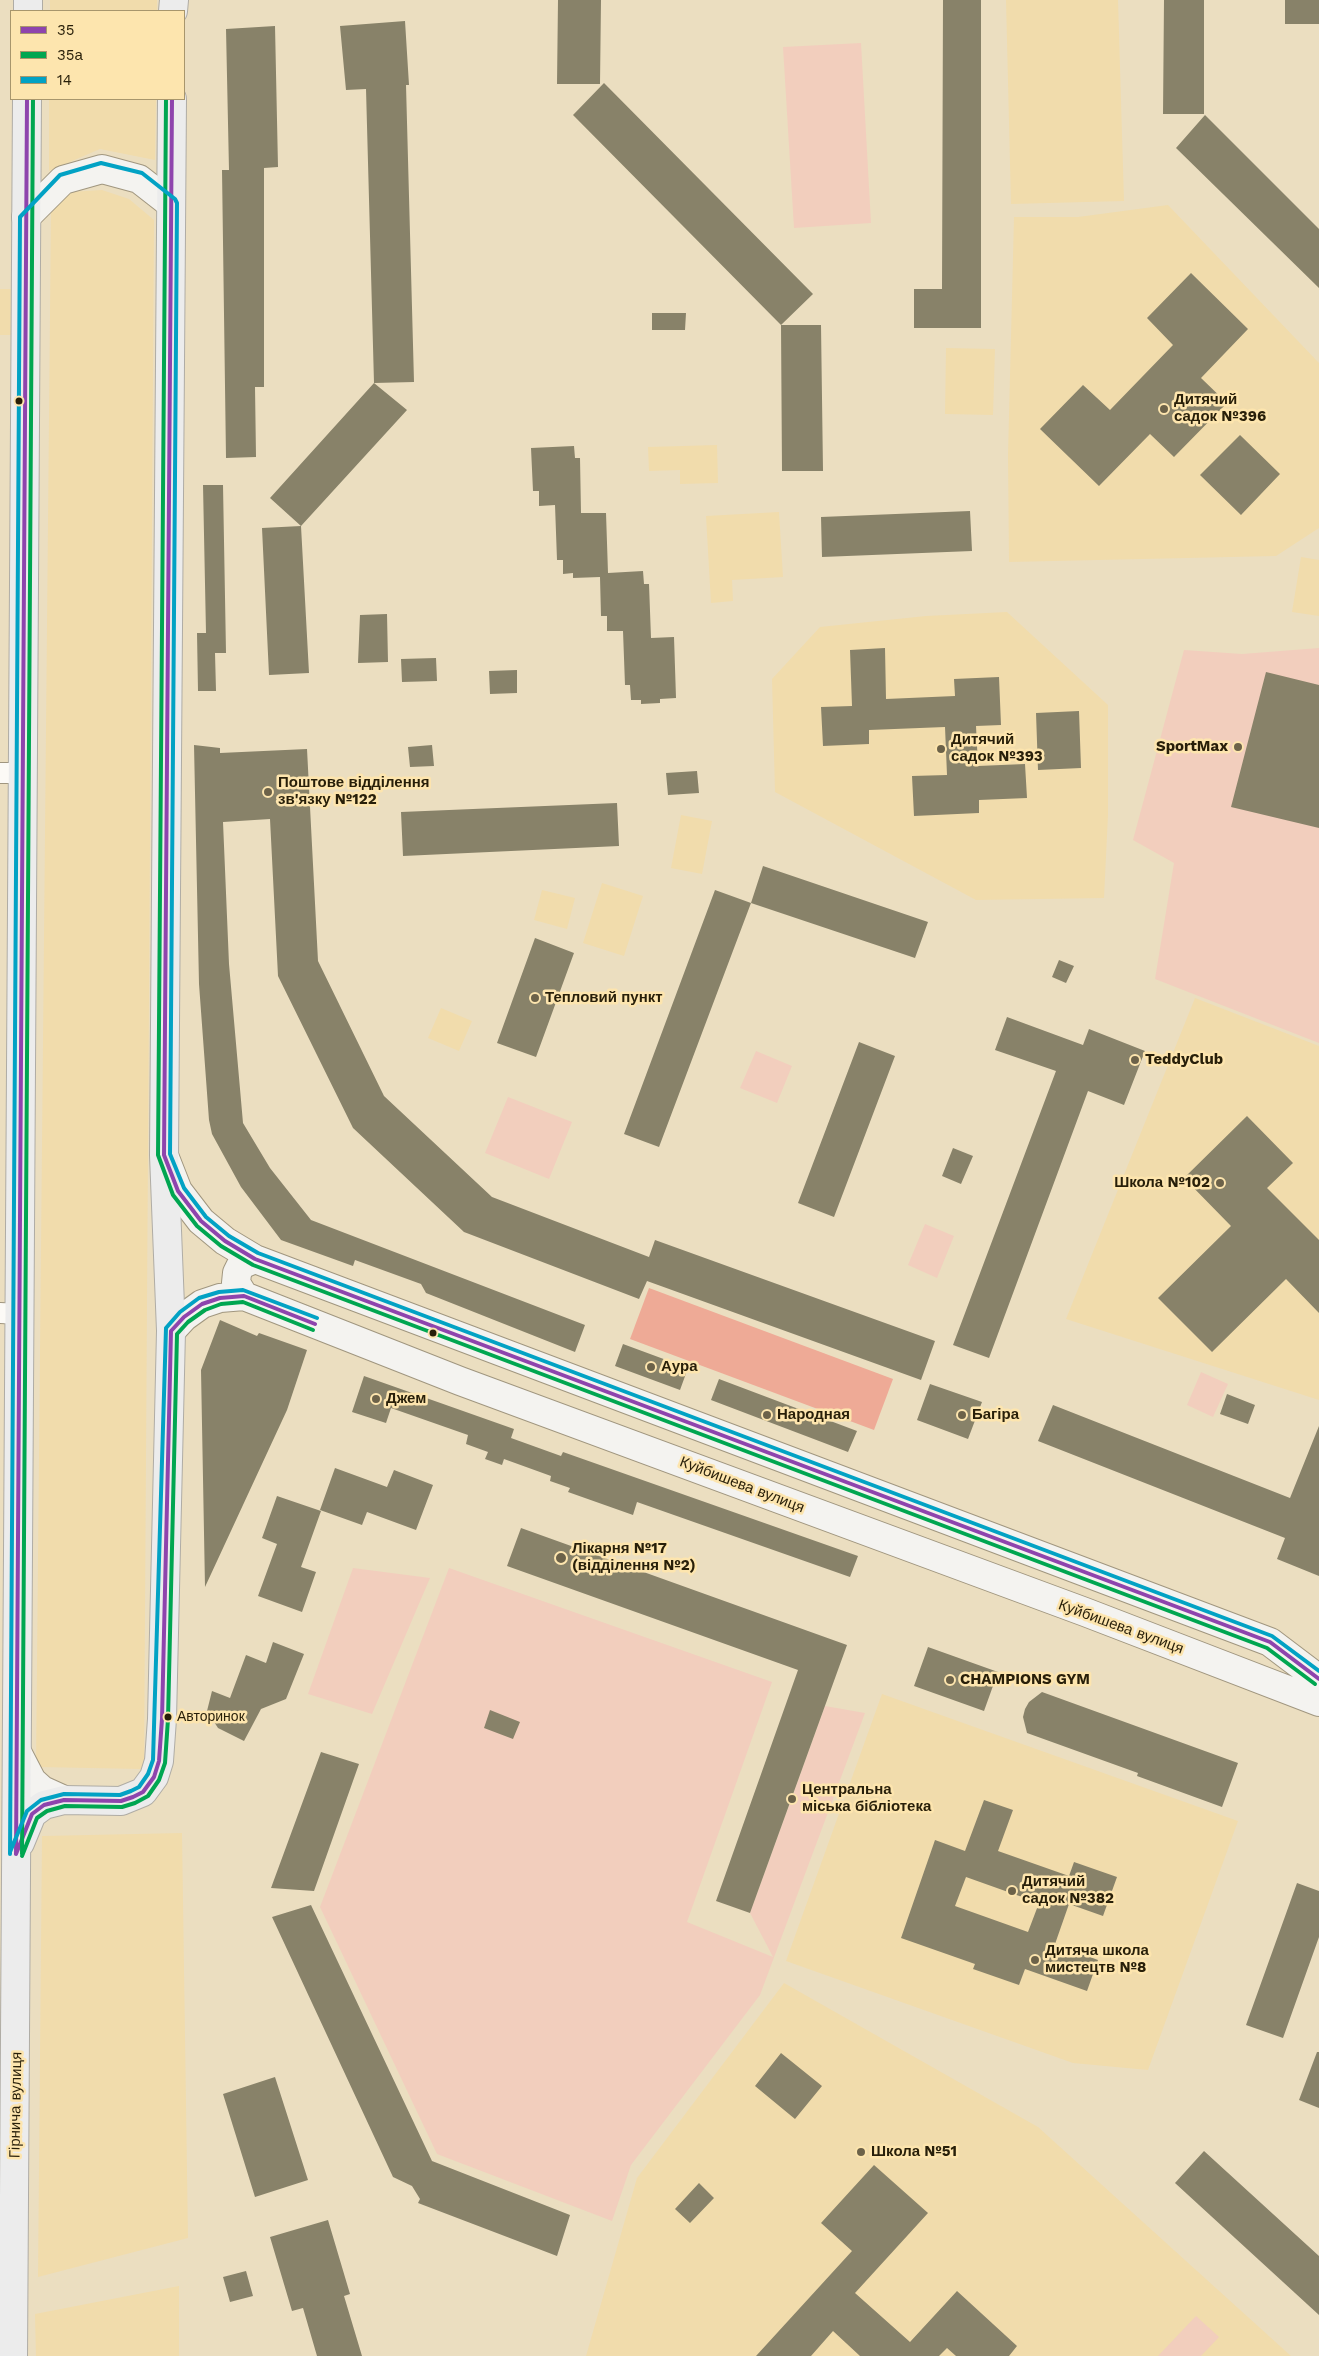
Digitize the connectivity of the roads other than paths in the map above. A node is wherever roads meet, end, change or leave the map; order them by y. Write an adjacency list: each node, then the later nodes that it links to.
1 (27, 100): 4 (main road, Гірнича вулиця)
2 (172, 100): 3 (main road, Гірнича вулиця)
3 (171, 204): 4 (main road); 6 (main road, Гірнича вулиця)
4 (26, 217): 5 (main road, Гірнича вулиця)
5 (12, 773): 9 (main road, Гірнича вулиця)
6 (164, 1155): 7 (main road); 10 (main road, Гірнича вулиця)
7 (255, 1259): 8 (main road); 11 (main road)
8 (244, 1296): 10 (main road, Куйбишева вулиця); 12 (main road, Куйбишева вулиця)
9 (10, 1314): 15 (main road, Гірнича вулиця)
10 (171, 1331): 16 (main road, Гірнича вулиця)
11 (1270, 1642): 12 (main road); 13 (main road)
12 (1254, 1676): 14 (main road, Куйбишева вулиця)
13 (1319, 1679)
14 (1319, 1702)
15 (17, 1752): 16 (main road, Гірнича вулиця); 17 (main road, Гірнича вулиця)
16 (64, 1800): 17 (main road, Гірнича вулиця)
17 (16, 1854): 18 (main road, Гірнича вулиця)
18 (9, 2350)

